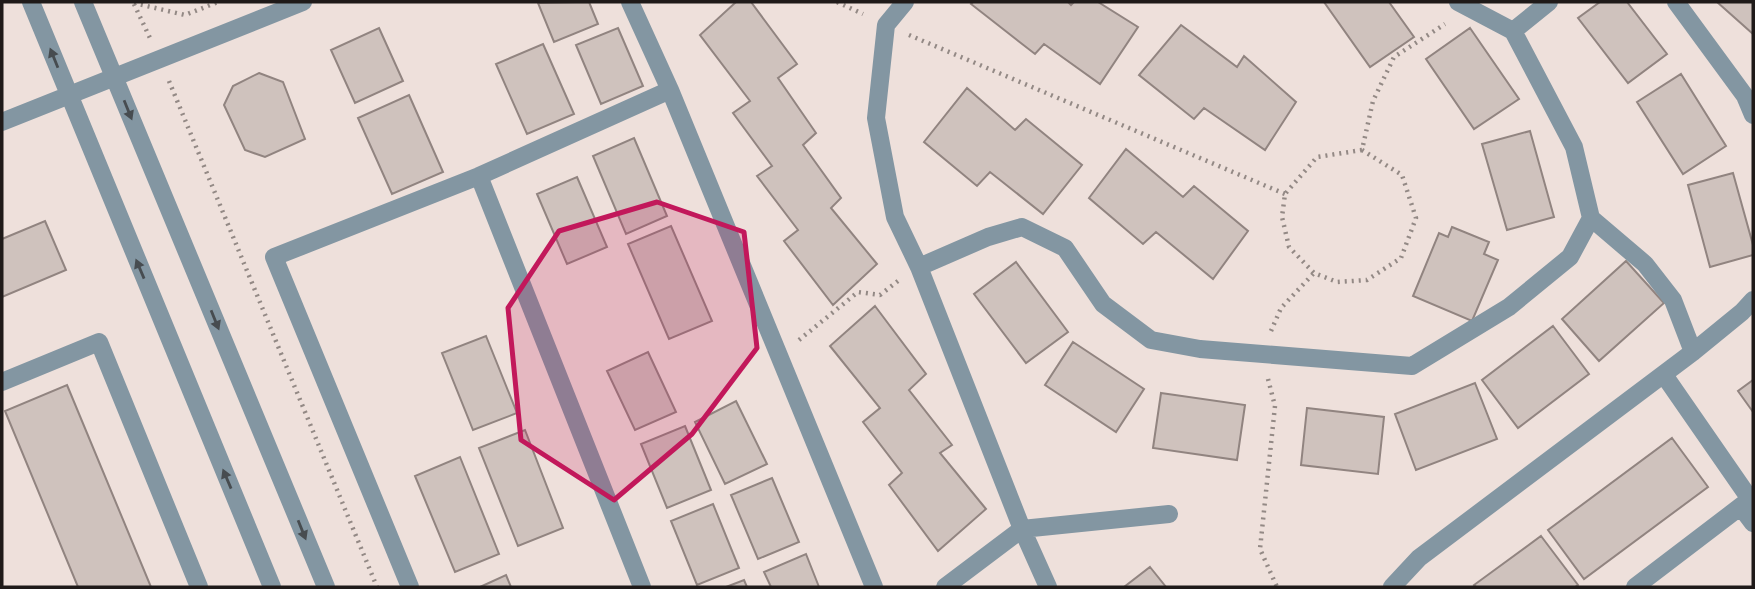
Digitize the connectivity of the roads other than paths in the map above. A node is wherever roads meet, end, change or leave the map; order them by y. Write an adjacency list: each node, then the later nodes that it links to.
1 (31, 2): 12 (street, one-way to 1)
2 (83, 2): 10 (street)
3 (303, 2): 10 (street)
4 (630, 2): 11 (street)
5 (905, 2): 17 (street)
6 (1549, 2): 9 (street)
7 (1676, 2): 13 (street)
8 (1463, 5): 9 (street)
9 (1514, 31): 16 (street)
10 (115, 77): 12 (street); 28 (street, one-way to 28)
11 (670, 90): 15 (street); 31 (street)
12 (68, 95): 14 (street); 27 (street, one-way to 12)
13 (1753, 115)
14 (2, 122)
15 (479, 176): 29 (street); 30 (street)
16 (1591, 218): 17 (street); 19 (street)
17 (919, 267): 25 (street)
18 (1753, 300): 19 (street)
19 (1693, 352): 20 (street)
20 (1664, 375): 22 (street); 34 (street)
21 (2, 382): 26 (street)
22 (1748, 501): 24 (street); 35 (street)
23 (1168, 514): 25 (street)
24 (1753, 523)
25 (1022, 529): 32 (street); 33 (street)
26 (200, 587)
27 (272, 587)
28 (326, 587)
29 (410, 587)
30 (642, 587)
31 (874, 587)
32 (945, 587)
33 (1048, 587)
34 (1392, 587)
35 (1635, 587)

